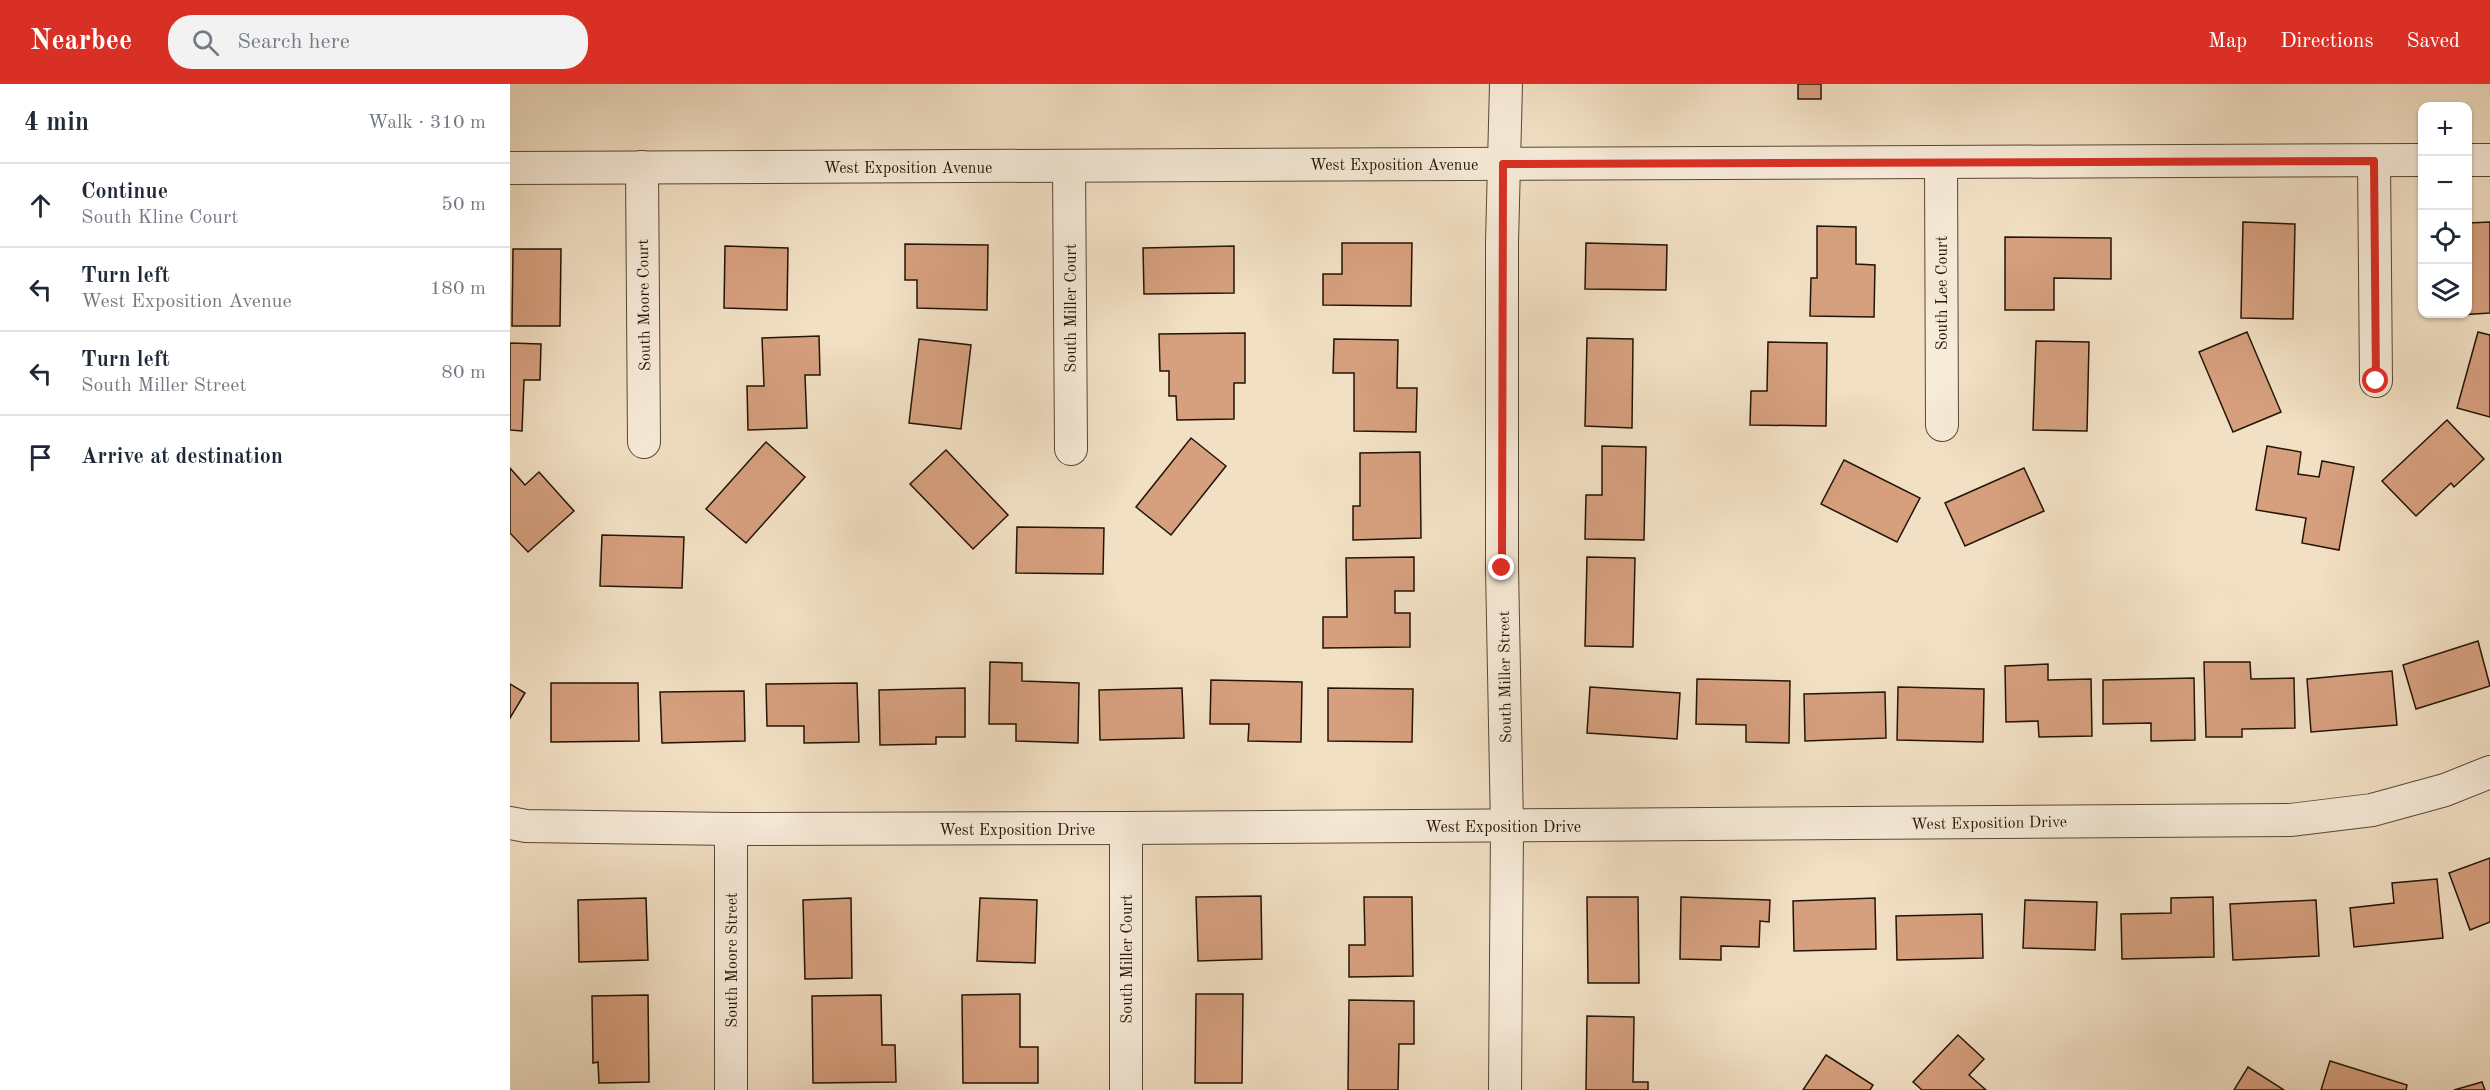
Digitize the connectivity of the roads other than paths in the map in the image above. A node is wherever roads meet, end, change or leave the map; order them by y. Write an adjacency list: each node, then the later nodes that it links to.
1 (1506, 84): 7 (street, South Miller Street)
2 (2418, 160): 5 (street, West Exposition Avenue)
3 (2472, 160): 4 (street)
4 (2490, 160)
5 (2374, 161): 6 (street, West Exposition Avenue); 11 (street)
6 (1941, 162): 7 (street, West Exposition Avenue); 12 (street, South Lee Court)
7 (1503, 164): 8 (street, West Exposition Avenue); 17 (street, South Miller Street)
8 (1069, 166): 9 (street, West Exposition Avenue); 14 (street, South Miller Court)
9 (642, 167): 10 (street, West Exposition Avenue); 13 (street, South Moore Court)
10 (510, 168)
11 (2376, 381)
12 (1942, 425)
13 (644, 442)
14 (1071, 449)
15 (2490, 772): 17 (street, West Exposition Drive)
16 (510, 823): 19 (street, West Exposition Drive)
17 (1507, 827): 18 (street, West Exposition Drive); 22 (street, South Miller Street)
18 (1126, 828): 19 (street, West Exposition Drive); 21 (street, South Miller Court)
19 (731, 829): 20 (street, South Moore Street)
20 (731, 1090)
21 (1126, 1090)
22 (1505, 1090)

